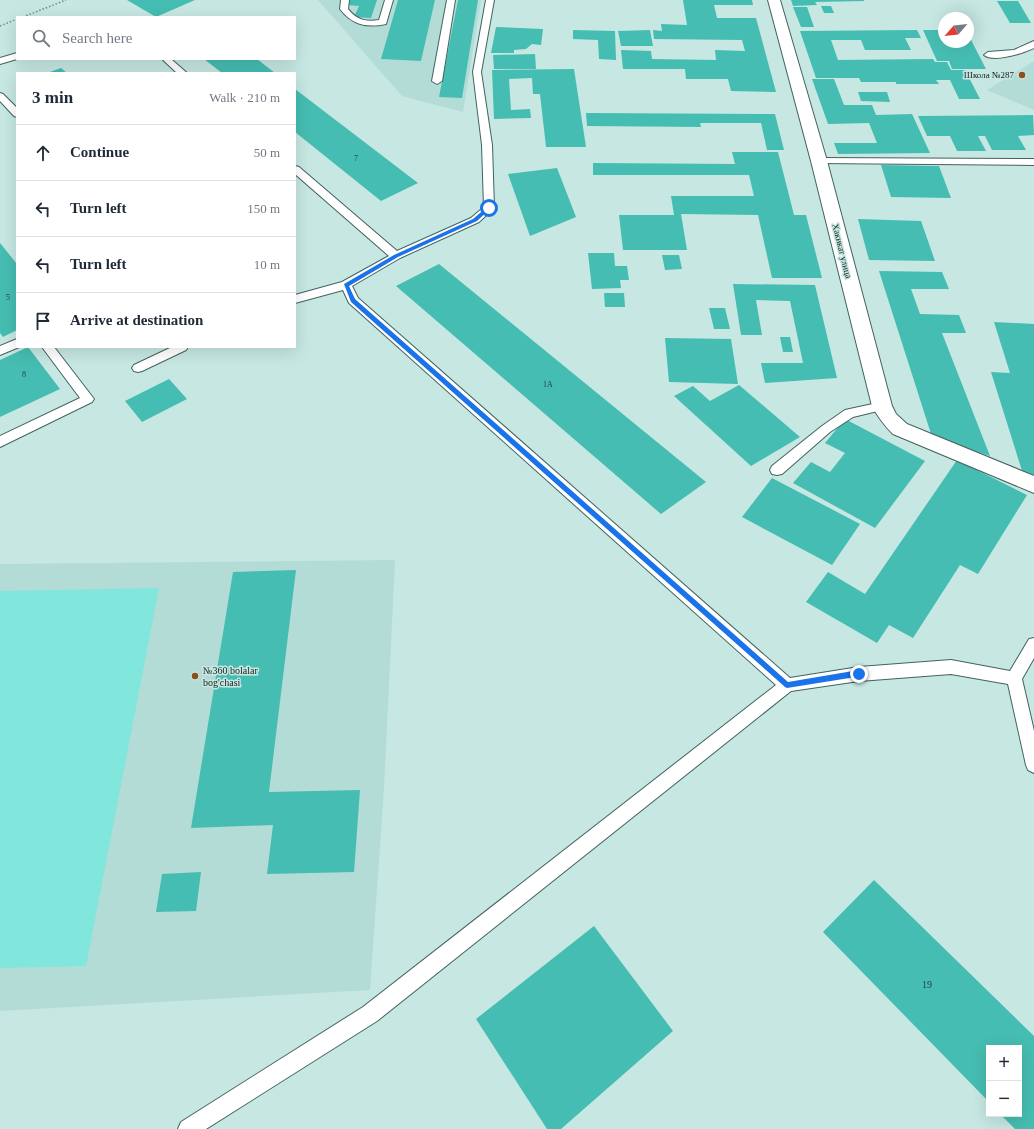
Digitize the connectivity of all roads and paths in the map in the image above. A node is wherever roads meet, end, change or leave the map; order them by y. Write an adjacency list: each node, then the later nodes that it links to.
1 (66, 0): 7 (path)
2 (345, 0): 3 (lane)
3 (389, 0)
4 (451, 0): 16 (lane)
5 (490, 0): 22 (lane)
6 (774, 0): 19 (street, Хакикат улица)
7 (26, 16)
8 (16, 19): 9 (path)
9 (0, 26)
10 (1034, 44): 11 (lane)
11 (988, 55)
12 (16, 56): 14 (lane)
13 (167, 60): 15 (lane)
14 (0, 61)
15 (181, 72)
16 (437, 80)
17 (0, 96): 18 (lane)
18 (16, 113)
19 (818, 161): 20 (lane); 30 (street, Хакикат улица)
20 (1034, 162)
21 (296, 171): 22 (lane)
22 (396, 256): 23 (lane)
23 (346, 285): 24 (lane); 36 (lane)
24 (296, 299)
25 (16, 343): 28 (lane)
26 (49, 348): 31 (lane)
27 (180, 348): 29 (lane)
28 (0, 351)
29 (138, 368)
30 (882, 406): 32 (lane); 33 (street, Хакикат улица)
31 (0, 442)
32 (777, 470)
33 (1034, 486)
34 (1034, 644): 35 (lane)
35 (1014, 678): 36 (lane); 37 (lane)
36 (787, 685): 38 (lane)
37 (1034, 765)
38 (188, 1129)

